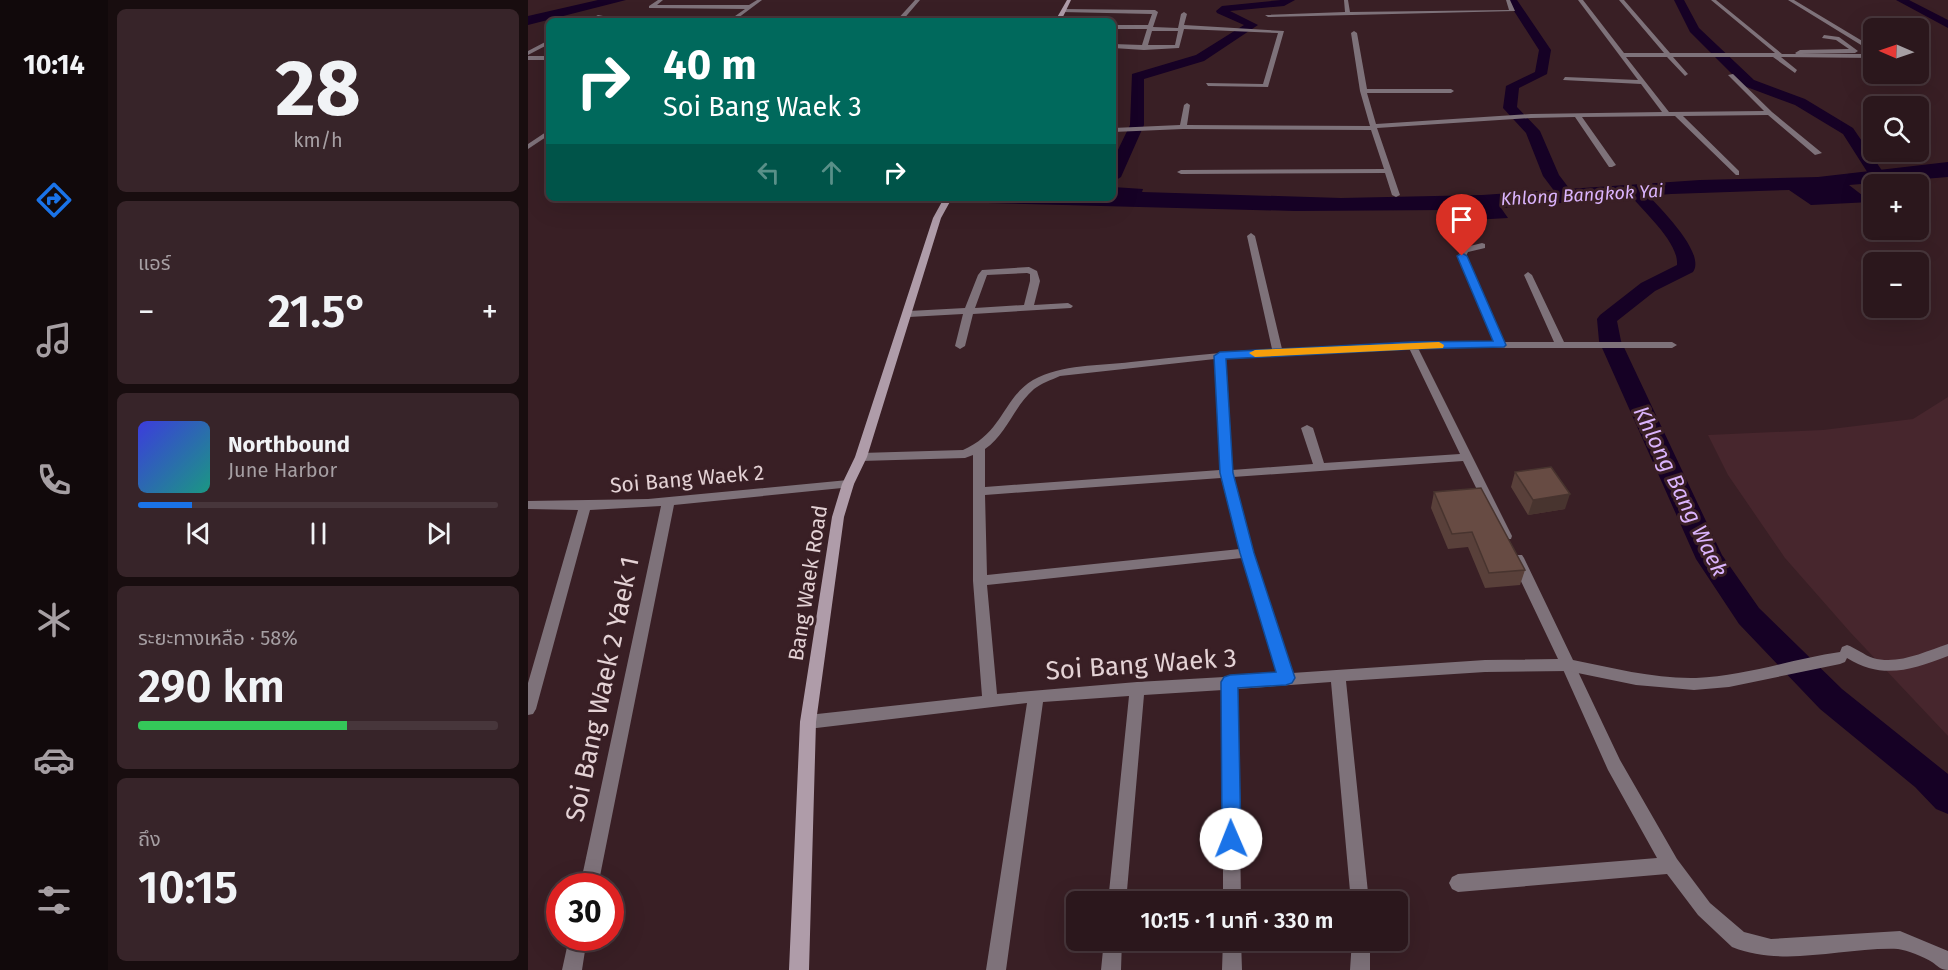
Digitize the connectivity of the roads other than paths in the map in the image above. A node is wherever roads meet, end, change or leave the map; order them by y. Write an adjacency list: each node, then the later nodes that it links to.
1 (661, 0): 11 (street)
2 (760, 0): 11 (street)
3 (918, 0): 19 (street)
4 (1069, 0): 12 (main road)
5 (1346, 0): 13 (street)
6 (1508, 0): 13 (street)
7 (1580, 0): 31 (street)
8 (1621, 0): 32 (street)
9 (1713, 0): 33 (street)
10 (1790, 0): 27 (street)
11 (750, 7): 18 (street)
12 (1063, 11): 20 (main road); 22 (street)
13 (1347, 12): 16 (street)
14 (1184, 14): 23 (street)
15 (600, 15): 17 (street)
16 (1268, 15)
17 (595, 18)
18 (735, 18)
19 (902, 18)
20 (1060, 18)
21 (1116, 27): 22 (street)
22 (1150, 28): 23 (street); 29 (street)
23 (1182, 29): 29 (street); 45 (street)
24 (1354, 33): 46 (street)
25 (1824, 37): 34 (street)
26 (546, 44): 30 (street)
27 (1863, 44)
28 (1116, 46): 29 (street)
29 (1144, 48)
30 (528, 53)
31 (1621, 55): 32 (street); 44 (street)
32 (1667, 55): 33 (street); 41 (street)
33 (1777, 55): 34 (street); 40 (street)
34 (1800, 55): 35 (street)
35 (1863, 56)
36 (528, 58): 37 (street)
37 (538, 58): 38 (street); 39 (street)
38 (546, 58)
39 (528, 64)
40 (1795, 71)
41 (1685, 74)
42 (1731, 75): 51 (street)
43 (1565, 79): 44 (street)
44 (1643, 82): 49 (street)
45 (1208, 84)
46 (1363, 91): 47 (street); 54 (street)
47 (1451, 91)
48 (1187, 105): 53 (street)
49 (1666, 113): 50 (street); 52 (street)
50 (1676, 113): 51 (street); 62 (street)
51 (1770, 113): 58 (street)
52 (1576, 115): 54 (street); 59 (street)
53 (1183, 127): 54 (street); 55 (street)
54 (1373, 127): 60 (street)
55 (1116, 130)
56 (546, 134): 57 (street)
57 (528, 147)
58 (1818, 153)
59 (1612, 165)
60 (1387, 171): 61 (street); 63 (street)
61 (1181, 172)
62 (1736, 173)
63 (1396, 195)
64 (946, 201): 71 (main road, Bang Waek Road)
65 (1251, 236): 77 (street)
66 (1482, 246): 74 (street)
67 (1528, 274): 72 (street)
68 (1068, 306): 69 (street)
69 (1028, 308): 70 (street); 70 (street)
70 (969, 311): 71 (street); 76 (street)
71 (909, 314): 81 (main road, Bang Waek Road)
72 (1560, 344): 74 (street); 75 (street)
73 (1412, 345): 74 (street); 77 (street); 82 (street)
74 (1500, 345)
75 (1672, 345)
76 (960, 346)
77 (1278, 353): 78 (street)
78 (1220, 356): 80 (street); 84 (street)
79 (1307, 428): 83 (street)
80 (979, 449): 81 (street); 86 (street)
81 (861, 457): 85 (main road, Bang Waek Road)
82 (1468, 457): 83 (street); 93 (street)
83 (1320, 468): 84 (street)
84 (1226, 473): 86 (street); 90 (street)
85 (848, 484): 87 (street, Soi Bang Waek 2); 101 (main road, Bang Waek Road)
86 (979, 491): 91 (street)
87 (668, 503): 89 (street, Soi Bang Waek 2); 103 (street, Soi Bang Waek 2 Yaek 1)
88 (528, 505): 89 (street, Soi Bang Waek 2)
89 (585, 507): 100 (street)
90 (1247, 553): 91 (street); 95 (street)
91 (980, 581): 99 (street)
92 (1948, 650): 93 (street, Soi Bang Waek 3)
93 (1568, 665): 94 (street, Soi Bang Waek 3); 102 (street)
94 (1338, 675): 95 (street, Soi Bang Waek 3); 107 (street)
95 (1286, 678): 96 (street, Soi Bang Waek 3)
96 (1230, 682): 97 (street, Soi Bang Waek 3); 106 (street)
97 (1137, 688): 98 (street, Soi Bang Waek 3); 105 (street)
98 (1036, 696): 99 (street, Soi Bang Waek 3); 115 (street)
99 (990, 700): 101 (street, Soi Bang Waek 3)
100 (528, 709)
101 (808, 722): 114 (main road, Bang Waek Road)
102 (1671, 866): 104 (street); 112 (street)
103 (592, 873)
104 (1458, 883)
105 (1118, 891)
106 (1232, 891)
107 (1359, 891)
108 (576, 951): 113 (street)
109 (1112, 951): 116 (street)
110 (1232, 951): 117 (street)
111 (1361, 951): 118 (street)
112 (1948, 963)
113 (572, 970)
114 (799, 970)
115 (996, 970)
116 (1111, 970)
117 (1232, 970)
118 (1360, 970)

